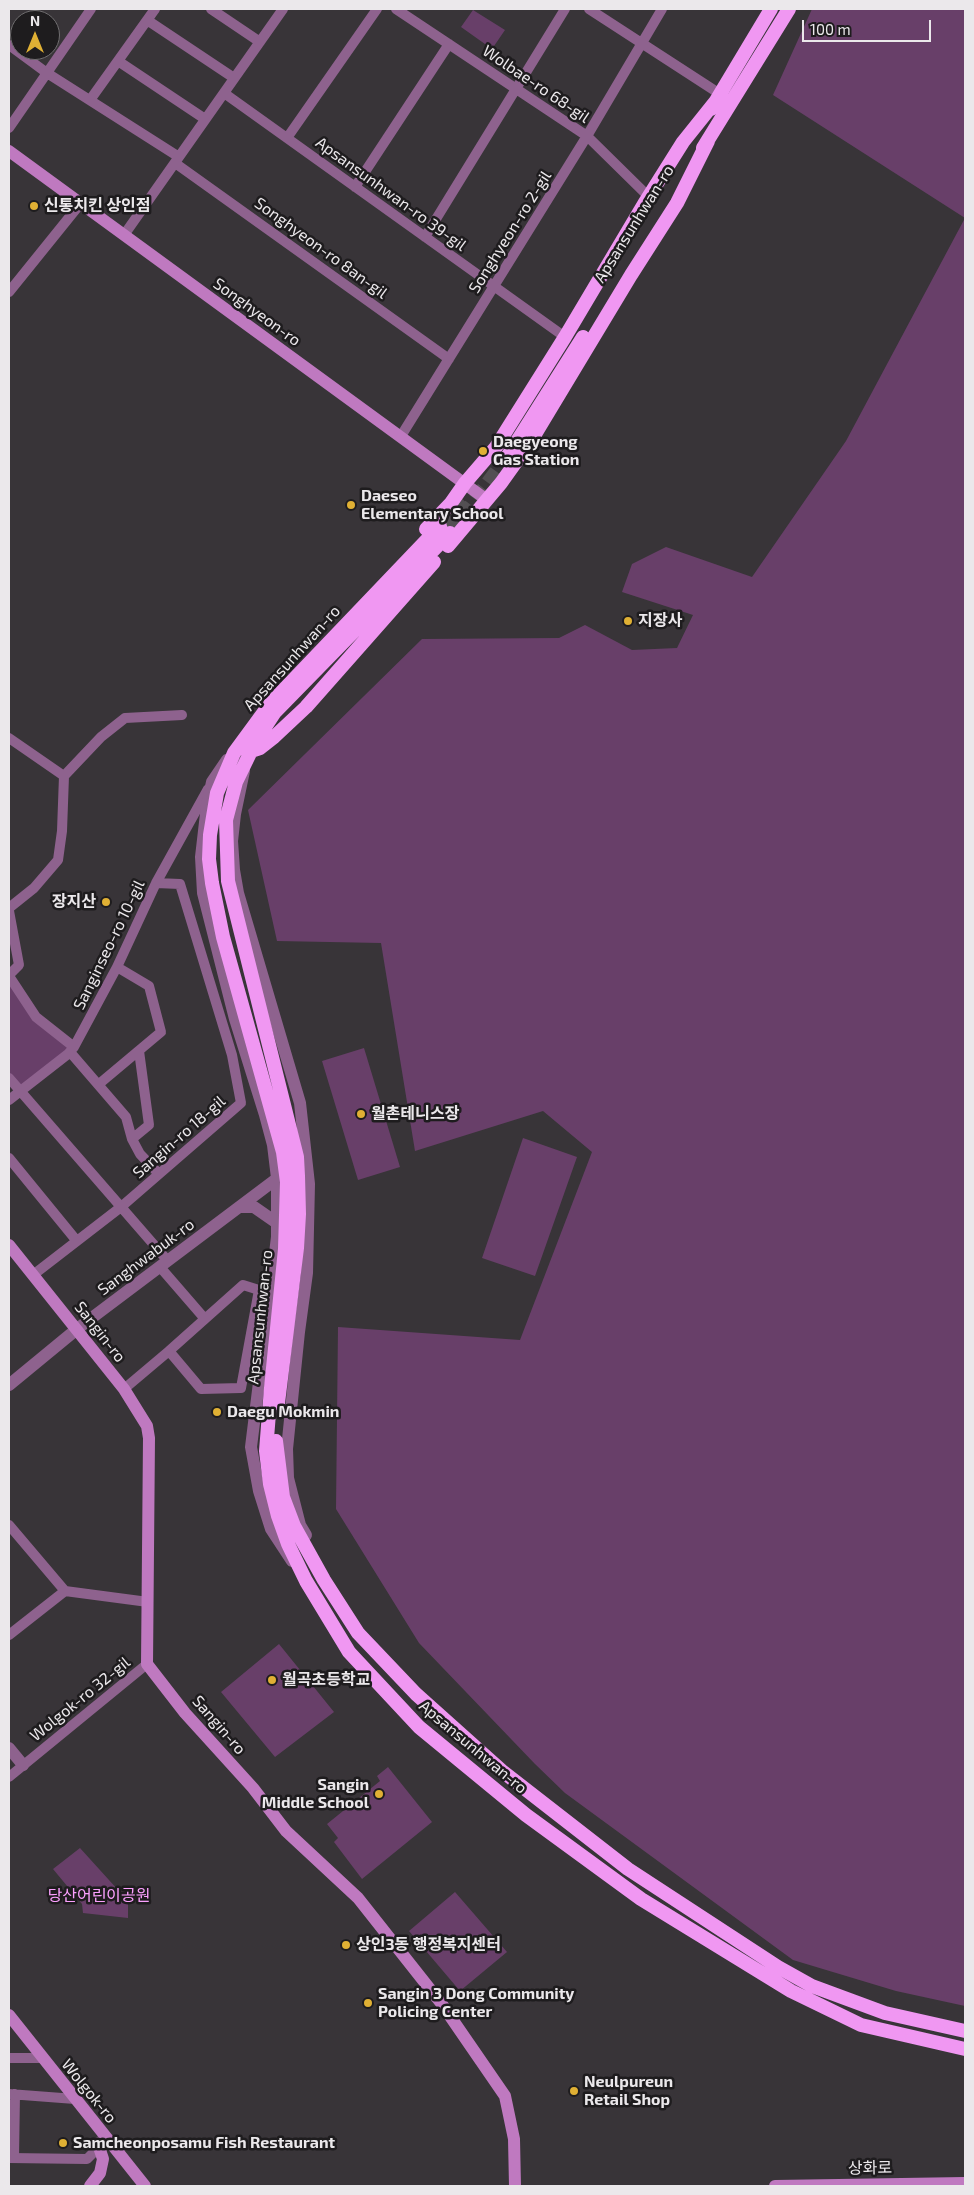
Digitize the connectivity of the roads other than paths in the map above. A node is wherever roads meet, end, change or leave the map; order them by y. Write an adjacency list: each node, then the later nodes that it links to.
1 (91, 9): 18 (street)
2 (156, 9): 12 (street)
3 (211, 9): 13 (street)
4 (283, 9): 13 (street)
5 (377, 9): 27 (street)
6 (396, 9): 15 (street, Wolbae-ro 68-gil)
7 (564, 9): 20 (street)
8 (589, 9): 14 (street)
9 (662, 9): 14 (street, Songhyeon-ro 2-gil)
10 (771, 9): 22 (highway, Apsansunhwan-ro)
11 (789, 9): 28 (highway, Apsansunhwan-ro)
12 (147, 20): 17 (street); 19 (street)
13 (260, 42): 19 (street)
14 (642, 42): 22 (street); 26 (street, Songhyeon-ro 2-gil)
15 (449, 44): 20 (street, Wolbae-ro 68-gil); 31 (street)
16 (9, 45): 18 (street, Songhyeon-ro 8an-gil)
17 (118, 61): 23 (street); 24 (street)
18 (47, 73): 23 (street, Songhyeon-ro 8an-gil); 25 (street)
19 (234, 78): 21 (street)
20 (516, 89): 26 (street, Wolbae-ro 68-gil); 35 (street)
21 (224, 93): 24 (street); 27 (street, Apsansunhwan-ro 39-gil)
22 (718, 98): 28 (highway, Apsansunhwan-ro); 32 (highway)
23 (90, 100): 30 (street, Songhyeon-ro 8an-gil)
24 (206, 119): 30 (street)
25 (9, 128)
26 (587, 136): 32 (street, Wolbae-ro 68-gil); 36 (street, Songhyeon-ro 2-gil)
27 (287, 138): 31 (street, Apsansunhwan-ro 39-gil)
28 (708, 141): 42 (highway)
29 (9, 151): 33 (main road, Songhyeon-ro)
30 (177, 160): 34 (street); 39 (street, Songhyeon-ro 8an-gil)
31 (355, 187): 35 (street, Apsansunhwan-ro 39-gil)
32 (648, 197): 38 (highway)
33 (80, 204): 34 (main road, Songhyeon-ro); 37 (street)
34 (124, 235): 40 (main road, Songhyeon-ro)
35 (425, 237): 36 (street, Apsansunhwan-ro 39-gil)
36 (494, 287): 38 (street, Apsansunhwan-ro 39-gil); 39 (street, Songhyeon-ro 2-gil)
37 (9, 292)
38 (565, 337): 41 (highway)
39 (449, 359): 40 (street, Songhyeon-ro 2-gil)
40 (401, 436): 41 (main road, Songhyeon-ro)
41 (465, 483): 42 (main road, Songhyeon-ro); 45 (highway)
42 (487, 500): 47 (highway)
43 (182, 715): 48 (street)
44 (9, 738): 48 (street)
45 (245, 738): 46 (highway, Apsansunhwan-ro); 47 (highway, Apsansunhwan-ro)
46 (234, 753): 49 (street); 56 (highway, Apsansunhwan-ro)
47 (248, 757): 56 (highway, Apsansunhwan-ro); 63 (street)
48 (64, 776): 51 (street)
49 (212, 782): 50 (street, Sanginseo-ro 10-gil); 65 (street)
50 (156, 882): 52 (street, Sanginseo-ro 10-gil); 64 (street, Sangin-ro 18-gil)
51 (9, 909): 53 (street)
52 (117, 967): 54 (street, Sanginseo-ro 10-gil); 55 (street)
53 (9, 976): 54 (street)
54 (72, 1050): 58 (street); 59 (street, Sanginseo-ro 10-gil)
55 (139, 1050): 58 (street); 61 (street)
56 (264, 1056): 71 (highway, Apsansunhwan-ro)
57 (9, 1078): 59 (street)
58 (99, 1084): 61 (street)
59 (20, 1092): 60 (street, Sanginseo-ro 10-gil); 66 (street)
60 (9, 1100)
61 (132, 1139): 64 (street)
62 (9, 1158): 69 (street)
63 (306, 1160): 65 (street, Sanghwabuk-ro); 71 (street)
64 (159, 1174): 66 (street, Sangin-ro 18-gil)
65 (277, 1178): 67 (street, Sanghwabuk-ro); 68 (street)
66 (120, 1207): 69 (street, Sangin-ro 18-gil); 72 (street)
67 (239, 1207): 68 (street); 72 (street, Sanghwabuk-ro)
68 (277, 1227): 71 (street); 80 (street)
69 (76, 1240): 73 (street, Sangin-ro 18-gil)
70 (9, 1245): 73 (main road, Sangin-ro)
71 (297, 1246): 80 (highway, Apsansunhwan-ro); 89 (highway, Apsansunhwan-ro)
72 (164, 1264): 74 (street); 75 (street, Sanghwabuk-ro)
73 (33, 1275): 75 (main road, Sangin-ro)
74 (206, 1318): 76 (street); 76 (street)
75 (77, 1329): 77 (street, Sanghwabuk-ro); 78 (main road, Sangin-ro)
76 (169, 1351): 78 (street)
77 (9, 1385)
78 (124, 1389): 82 (main road, Sangin-ro)
79 (9, 1525): 81 (street)
80 (306, 1581): 90 (highway, Apsansunhwan-ro)
81 (64, 1591): 82 (street); 83 (street)
82 (148, 1602): 84 (main road, Sangin-ro)
83 (9, 1633)
84 (147, 1664): 86 (street, Wolgok-ro 32-gil); 101 (main road, Sangin-ro)
85 (9, 1748): 86 (street)
86 (23, 1765): 87 (street, Wolgok-ro 32-gil)
87 (9, 1777)
88 (9, 2015): 92 (main road, Wolgok-ro)
89 (965, 2031)
90 (965, 2049)
91 (9, 2058): 92 (street)
92 (42, 2058): 94 (main road, Wolgok-ro)
93 (12, 2094): 94 (street); 97 (street)
94 (75, 2099): 95 (main road, Wolgok-ro)
95 (102, 2133): 96 (street); 100 (main road, Wolgok-ro)
96 (99, 2147): 97 (street); 99 (main road)
97 (11, 2158)
98 (965, 2183): 102 (main road, 상화로)
99 (90, 2186)
100 (145, 2186)
101 (515, 2186)
102 (776, 2186)

